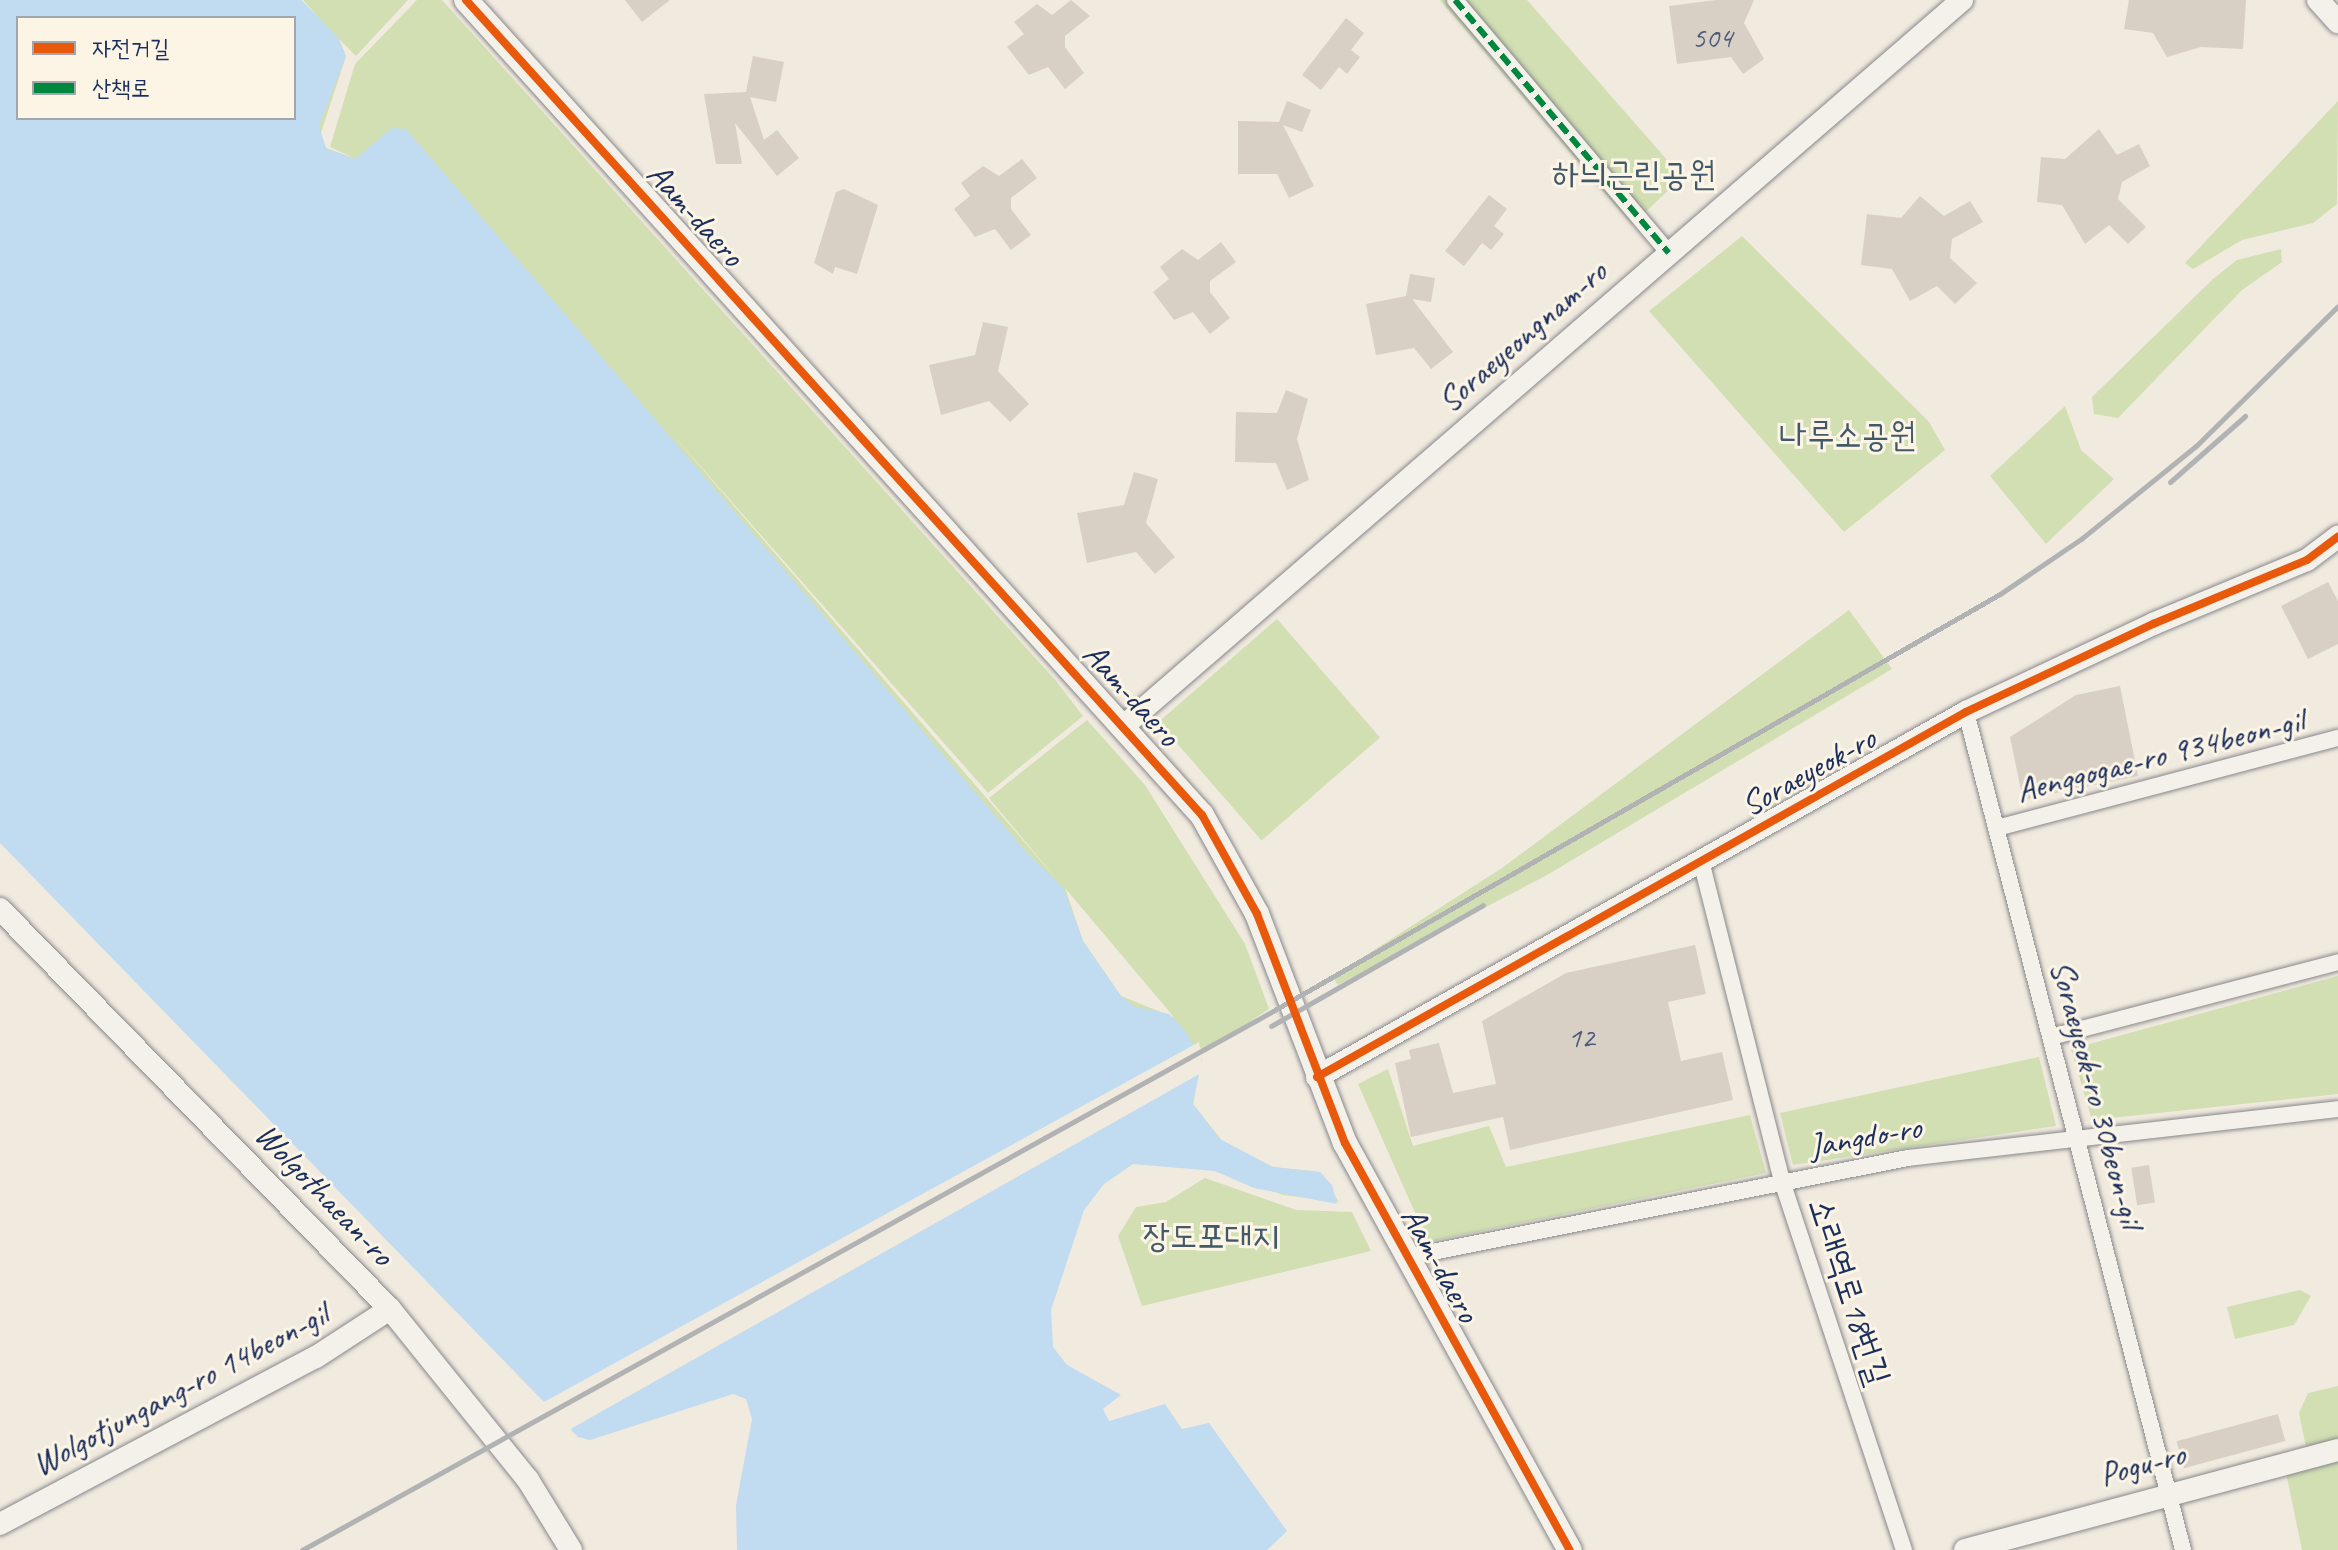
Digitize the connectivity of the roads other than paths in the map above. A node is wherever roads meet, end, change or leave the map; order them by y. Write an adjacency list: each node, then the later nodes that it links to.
1 (466, 0): 9 (main road, Aam-daero)
2 (1455, 0): 6 (street)
3 (1962, 0): 6 (street, Soraeyeongnam-ro)
4 (2318, 0): 5 (street)
5 (2338, 22)
6 (1669, 253): 9 (street, Soraeyeongnam-ro)
7 (2338, 537): 8 (street, Soraeyeok-ro)
8 (1966, 712): 11 (street, Soraeyeok-ro 30beon-gil); 12 (street, Soraeyeok-ro)
9 (1126, 724): 16 (main road, Aam-daero)
10 (2338, 738): 11 (street, Aenggogae-ro 934beon-gil)
11 (1997, 828): 15 (street, Soraeyeok-ro 30beon-gil)
12 (1701, 861): 16 (street, Soraeyeok-ro); 19 (street, 소래역로18번길)
13 (0, 909): 21 (street, Wolgothaean-ro)
14 (2338, 962): 15 (street)
15 (2051, 1037): 18 (street, Soraeyeok-ro 30beon-gil)
16 (1317, 1077): 20 (main road, Aam-daero)
17 (2338, 1109): 18 (street, Jangdo-ro)
18 (2077, 1136): 19 (street, Jangdo-ro); 23 (street, Soraeyeok-ro 30beon-gil)
19 (1782, 1181): 20 (street, Jangdo-ro); 27 (street, 소래역로18번길)
20 (1407, 1257): 26 (main road, Aam-daero)
21 (390, 1309): 24 (street, Wolgotjungang-ro 14beon-gil); 25 (street, Wolgothaean-ro)
22 (2338, 1450): 23 (street, Pogu-ro)
23 (2170, 1491): 28 (street, Pogu-ro); 29 (street, Soraeyeok-ro 30beon-gil)
24 (0, 1524)
25 (571, 1550)
26 (1570, 1550)
27 (1904, 1550)
28 (1965, 1550)
29 (2183, 1550)

